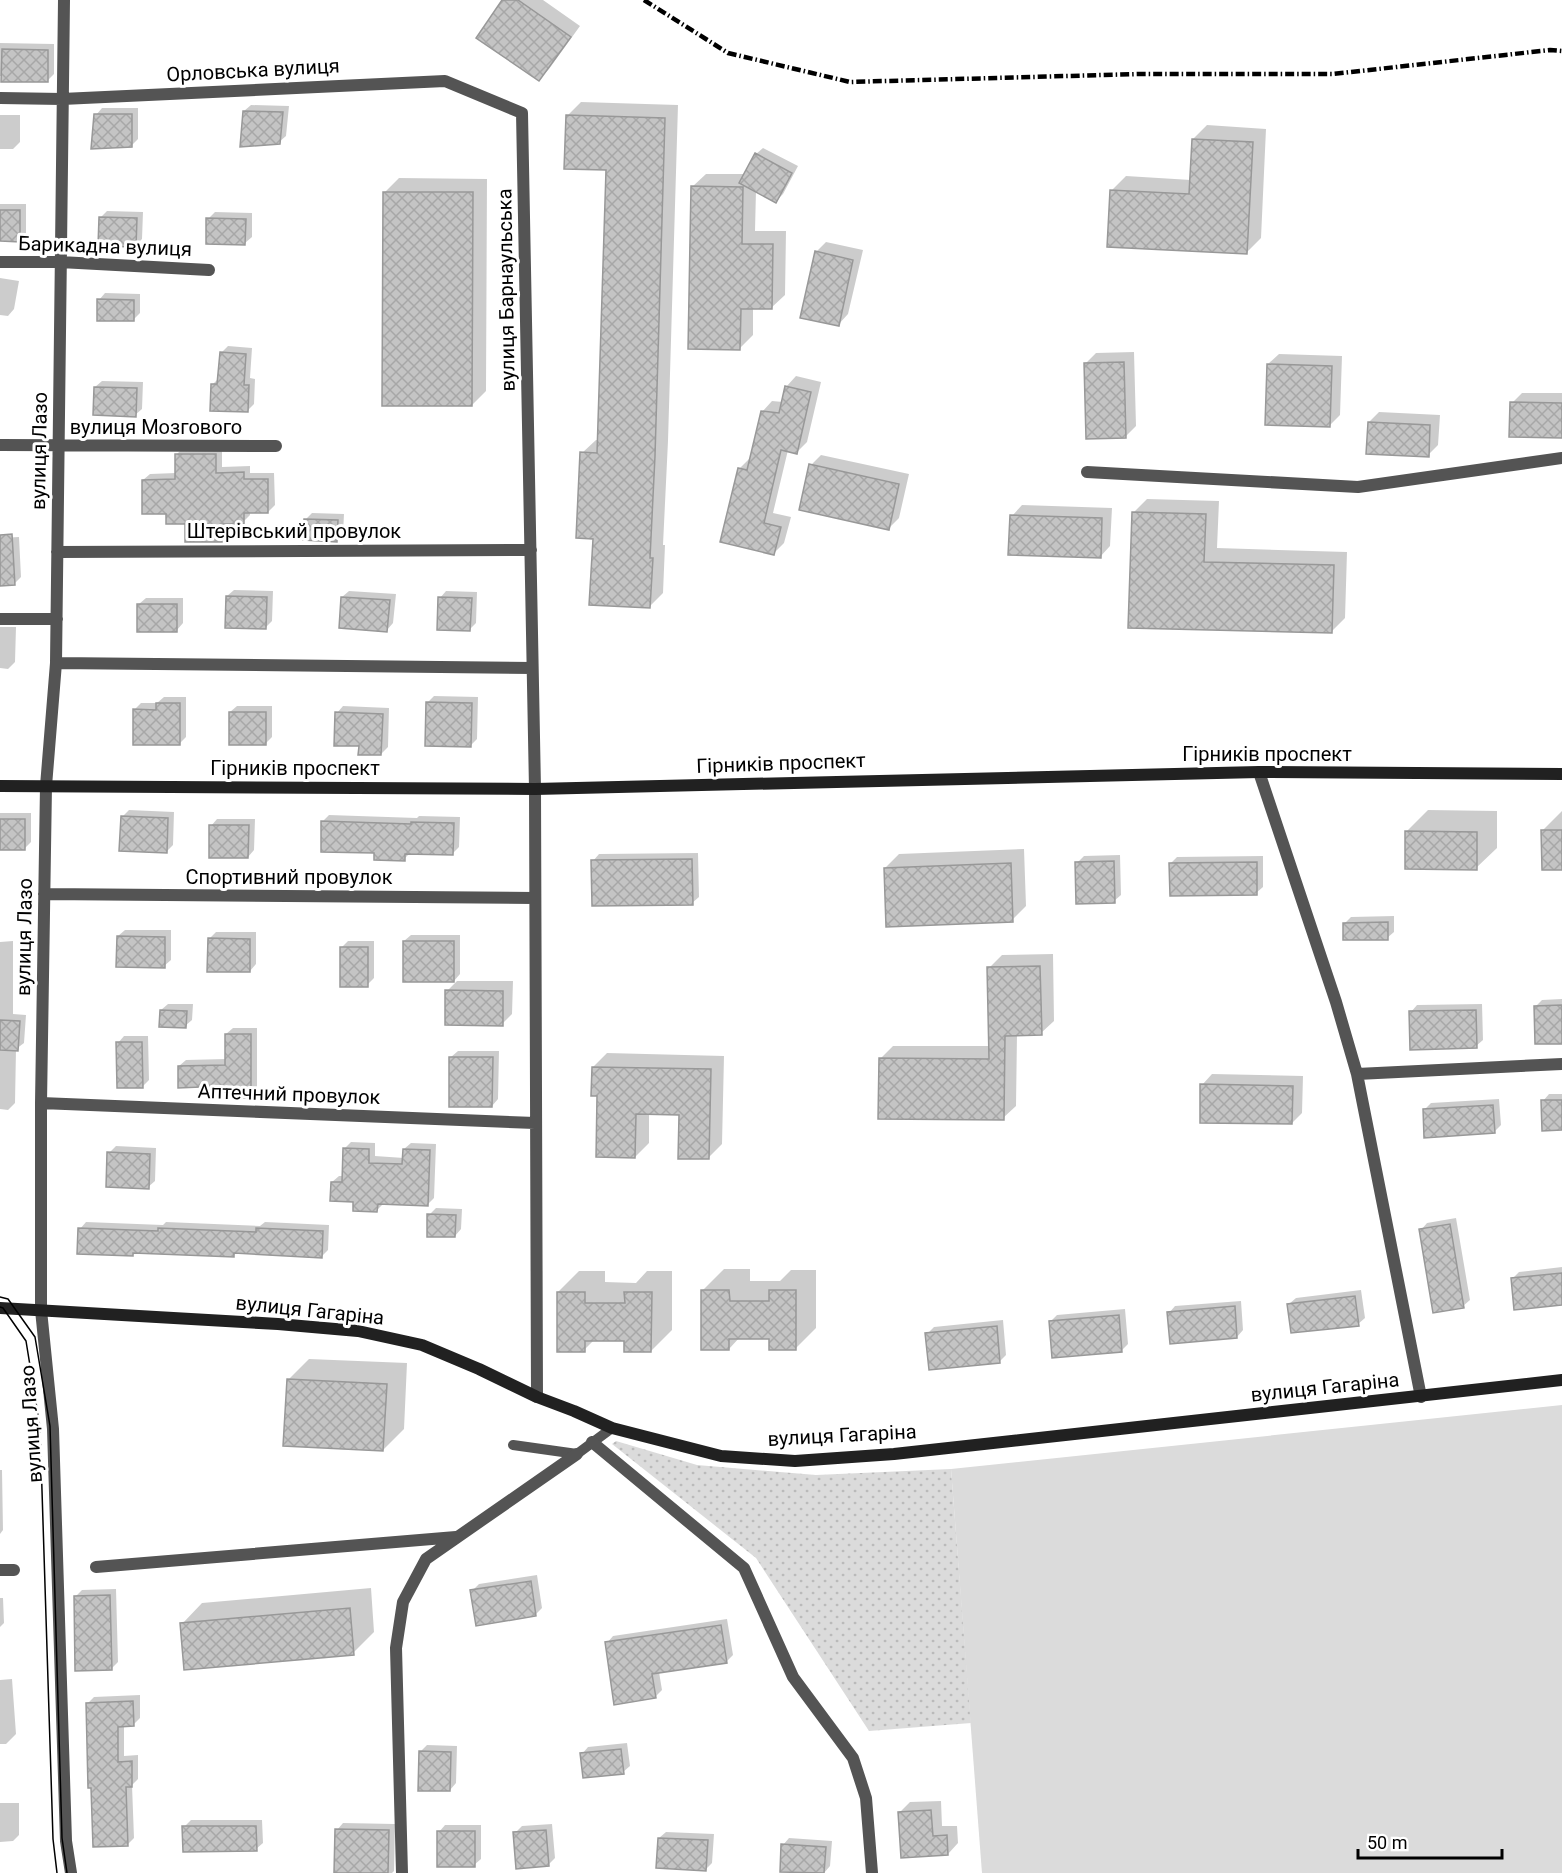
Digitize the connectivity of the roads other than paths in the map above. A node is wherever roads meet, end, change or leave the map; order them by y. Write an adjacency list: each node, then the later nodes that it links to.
1 (64, 0): 4 (street, вулиця Лазо)
2 (445, 81): 4 (street, Орловська вулиця); 13 (street, вулиця Барнаульська)
3 (0, 98): 4 (street, Орловська вулиця)
4 (62, 99): 6 (street, вулиця Лазо)
5 (0, 262): 6 (street, Барикадна вулиця)
6 (60, 262): 7 (street, Барикадна вулиця); 9 (street, вулиця Лазо)
7 (209, 270)
8 (0, 445): 9 (street, вулиця Мозгового)
9 (58, 446): 10 (street, вулиця Мозгового); 14 (street, вулиця Лазо)
10 (276, 446)
11 (1562, 458): 12 (street)
12 (1088, 472)
13 (531, 550): 14 (street, Штерівський провулок); 18 (street)
14 (57, 552): 16 (street, вулиця Лазо)
15 (0, 619): 16 (street)
16 (57, 619): 17 (street, вулиця Лазо)
17 (56, 663): 18 (street); 22 (street, вулиця Лазо)
18 (532, 668): 23 (street)
19 (1259, 772): 20 (main road, Гірників проспект); 23 (main road, Гірників проспект); 27 (street)
20 (1562, 774)
21 (0, 786): 22 (main road, Гірників проспект)
22 (46, 786): 23 (main road, Гірників проспект); 24 (street, вулиця Лазо)
23 (534, 789): 25 (street)
24 (44, 894): 25 (street, Спортивний провулок); 28 (street, вулиця Лазо)
25 (534, 898): 29 (street)
26 (1562, 1064): 27 (street)
27 (1357, 1074): 34 (street)
28 (41, 1103): 29 (street, Аптечний провулок); 31 (street, вулиця Лазо)
29 (535, 1123): 33 (street)
30 (0, 1308): 31 (main road, вулиця Гагаріна)
31 (41, 1310): 33 (main road, вулиця Гагаріна); 43 (street, вулиця Лазо)
32 (1562, 1380): 34 (main road, вулиця Гагаріна)
33 (537, 1397): 35 (main road, вулиця Гагаріна)
34 (1421, 1397): 35 (main road, вулиця Гагаріна)
35 (612, 1428): 36 (lane)
36 (592, 1442): 38 (lane); 45 (street)
37 (513, 1445): 38 (lane)
38 (577, 1454): 39 (street)
39 (457, 1537): 40 (street); 44 (street)
40 (96, 1567)
41 (0, 1570): 42 (street)
42 (14, 1570)
43 (71, 1873)
44 (402, 1873)
45 (872, 1873)

